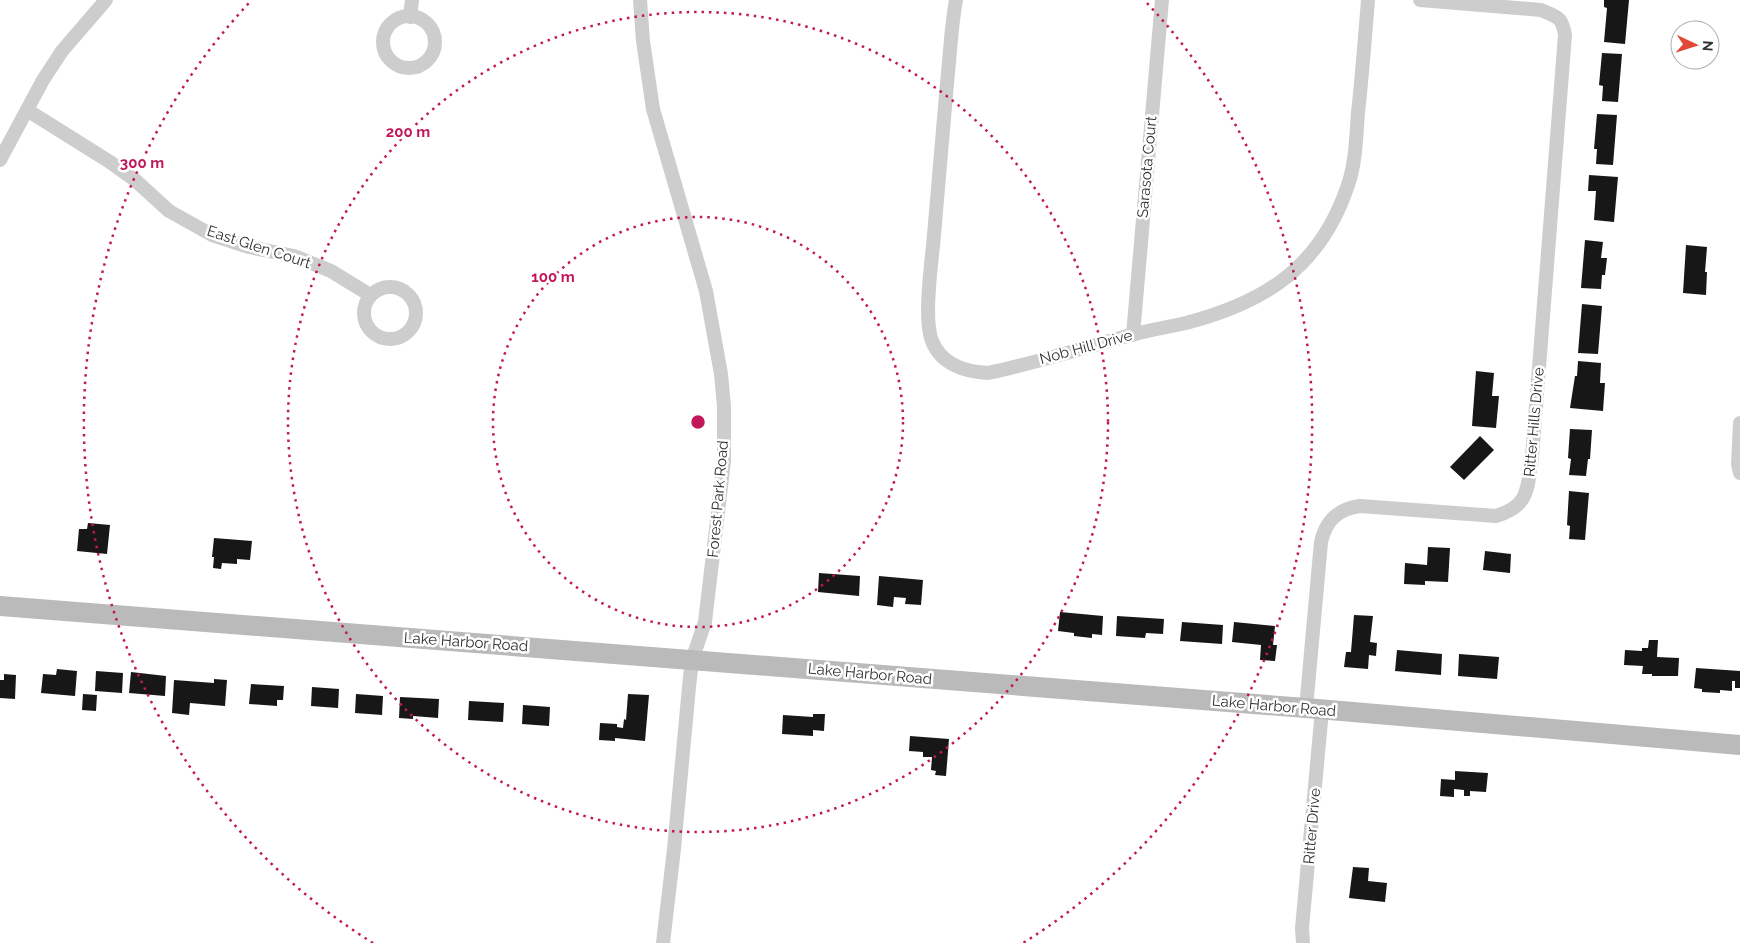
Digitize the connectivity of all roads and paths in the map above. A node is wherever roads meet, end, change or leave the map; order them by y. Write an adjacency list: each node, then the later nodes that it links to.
1 (106, 0): 9 (street)
2 (412, 0): 8 (street)
3 (640, 0): 16 (street, Forest Park Road)
4 (956, 0): 12 (street, Nob Hill Drive)
5 (1162, 0): 12 (street, Sarasota Court)
6 (1368, 0): 12 (street, Nob Hill Drive)
7 (1420, 0): 17 (street, Ritter Hills Drive)
8 (410, 17)
9 (27, 110): 10 (street); 11 (street, East Glen Court)
10 (0, 160)
11 (370, 295)
12 (1133, 335)
13 (1740, 423): 14 (street)
14 (1740, 473)
15 (0, 606): 16 (street, Lake Harbor Road)
16 (692, 660): 17 (street, Lake Harbor Road); 19 (street, Forest Park Road)
17 (1314, 709): 18 (street, Lake Harbor Road); 20 (street, Ritter Drive)
18 (1740, 745)
19 (663, 943)
20 (1303, 943)

